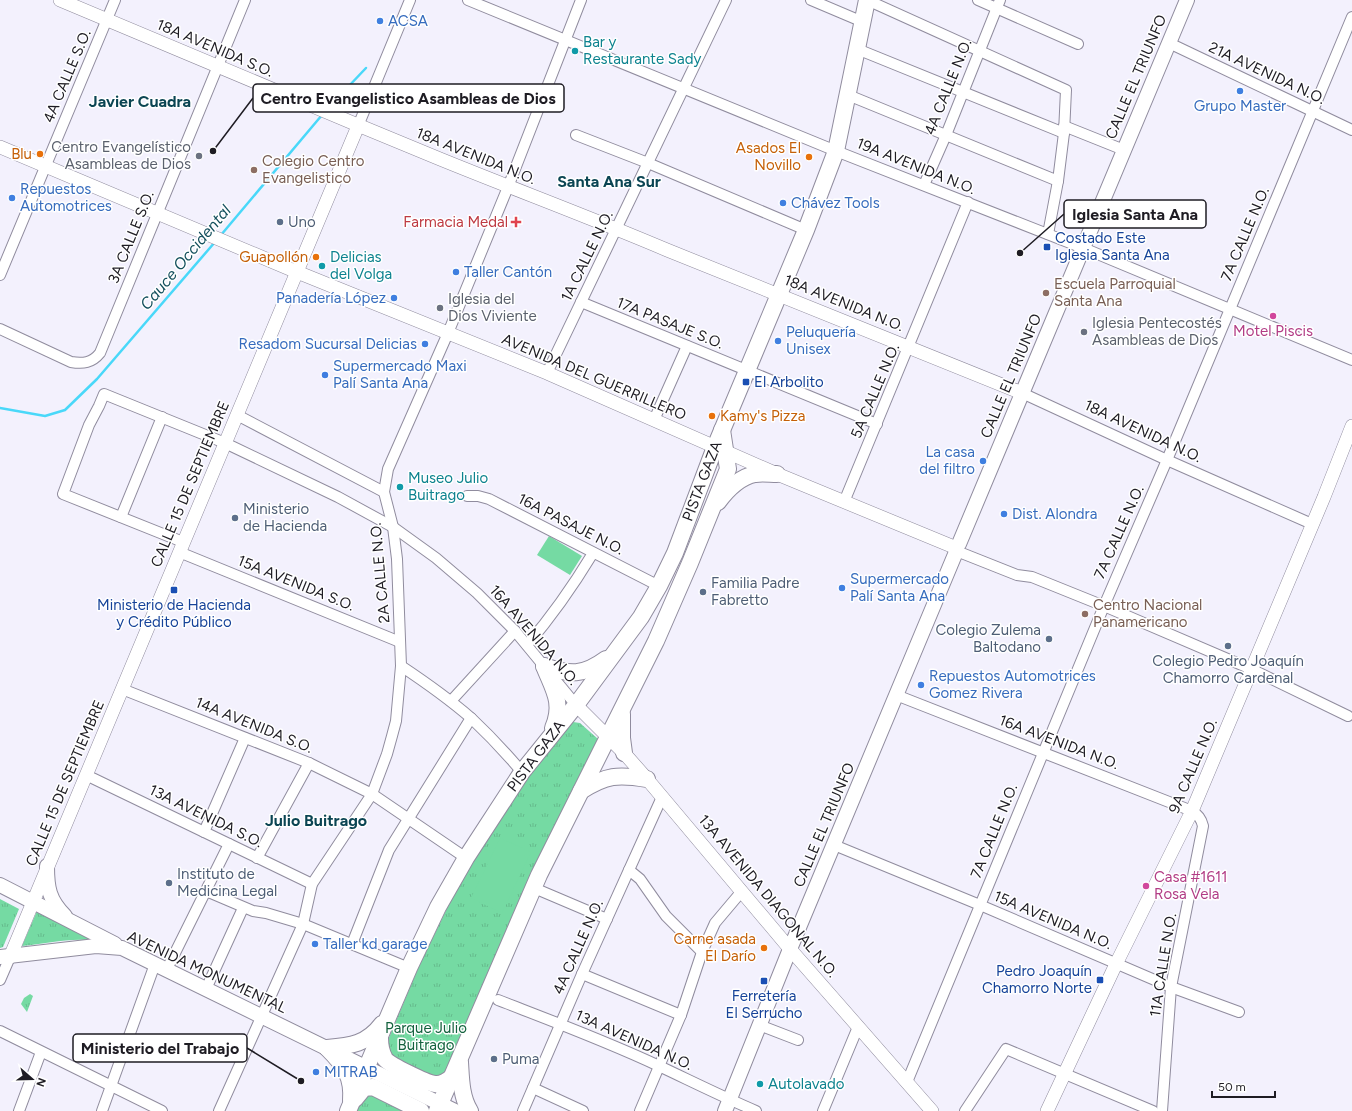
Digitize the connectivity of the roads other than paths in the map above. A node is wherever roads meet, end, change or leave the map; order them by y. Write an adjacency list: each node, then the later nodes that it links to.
1 (60, 0): 14 (street, 18A AVENIDA S.O.)
2 (115, 0): 14 (street, 4A CALLE S.O.)
3 (245, 0): 21 (street, 3A CALLE S.O.)
4 (410, 0): 26 (street, CALLE 15 DE SEPTIEMBRE)
5 (468, 0): 16 (street, 19A AVENIDA N.O.)
6 (581, 0): 16 (street, 2A CALLE N.O.)
7 (726, 0): 22 (street, 1A CALLE N.O.)
8 (811, 0): 15 (street)
9 (867, 0): 15 (main road); 20 (street)
10 (978, 0): 12 (street)
11 (1187, 0): 17 (main road, CALLE EL TRIUNFO)
12 (998, 4): 18 (street); 20 (street, 4A CALLE N.O.)
13 (1352, 17): 25 (street, 7A CALLE N.O.)
14 (107, 20): 21 (street, 18A AVENIDA S.O.); 35 (street, 4A CALLE S.O.)
15 (863, 22): 19 (main road)
16 (566, 40): 22 (street, 19A AVENIDA N.O.); 38 (street, 2A CALLE N.O.)
17 (1169, 43): 25 (street, 21A AVENIDA N.O.); 33 (main road, CALLE EL TRIUNFO)
18 (1078, 44)
19 (857, 49): 23 (street); 24 (main road)
20 (980, 50): 23 (street, 4A CALLE N.O.); 27 (street)
21 (218, 66): 26 (street, 18A AVENIDA S.O.); 40 (street, 3A CALLE S.O.)
22 (684, 88): 32 (street, 19A AVENIDA N.O.); 34 (street, 1A CALLE N.O.)
23 (963, 92): 27 (street); 30 (street, 4A CALLE N.O.)
24 (848, 95): 30 (street); 32 (main road)
25 (1313, 112): 28 (street, 21A AVENIDA N.O.); 49 (street, 7A CALLE N.O.)
26 (358, 126): 38 (street, 18A AVENIDA N.O.); 45 (street, CALLE 15 DE SEPTIEMBRE)
27 (1064, 129): 33 (street); 36 (street)
28 (1352, 130)
29 (576, 135): 34 (street)
30 (946, 135): 36 (street); 37 (street, 4A CALLE N.O.)
31 (0, 147): 35 (street, AVENIDA DEL GUERRILLERO)
32 (836, 150): 37 (street, 19A AVENIDA N.O.); 42 (main road)
33 (1124, 150): 44 (main road, CALLE EL TRIUNFO)
34 (648, 163): 41 (street, 1A CALLE N.O.); 42 (street)
35 (45, 167): 40 (street, AVENIDA DEL GUERRILLERO); 46 (street, 4A CALLE S.O.)
36 (1058, 181): 43 (street)
37 (924, 185): 39 (street, 19A AVENIDA N.O.)
38 (508, 187): 41 (street, 18A AVENIDA N.O.); 51 (street, 2A CALLE N.O.)
39 (968, 202): 43 (street, 19A AVENIDA N.O.); 53 (street, 5A CALLE N.O.)
40 (157, 213): 45 (street, AVENIDA DEL GUERRILLERO); 50 (street, 3A CALLE S.O.)
41 (617, 228): 47 (street, 18A AVENIDA N.O.); 48 (street, 1A CALLE N.O.)
42 (806, 230): 47 (main road)
43 (1048, 234): 44 (street, 19A AVENIDA N.O.)
44 (1083, 248): 49 (street, 19A AVENIDA N.O.); 57 (main road, CALLE EL TRIUNFO)
45 (297, 272): 51 (street, AVENIDA DEL GUERRILLERO); 58 (street, CALLE 15 DE SEPTIEMBRE)
46 (0, 275)
47 (779, 294): 53 (street, 18A AVENIDA N.O.); 55 (main road)
48 (581, 302): 52 (street, 17A PASAJE S.O.); 56 (street, 1A CALLE N.O.)
49 (1230, 309): 54 (street, 19A AVENIDA N.O.); 65 (street, 7A CALLE N.O.)
50 (0, 329)
51 (448, 333): 56 (street, AVENIDA DEL GUERRILLERO); 67 (street, 2A CALLE N.O.)
52 (687, 346): 55 (street, 17A PASAJE S.O.); 60 (street)
53 (909, 347): 57 (street, 18A AVENIDA N.O.); 61 (street, 5A CALLE N.O.)
54 (1352, 360)
55 (747, 370): 61 (street, 17A PASAJE S.O.); 64 (main road, PISTA GAZA)
56 (547, 373): 60 (street, AVENIDA DEL GUERRILLERO)
57 (1022, 393): 65 (street, 18A AVENIDA N.O.); 75 (main road, CALLE EL TRIUNFO)
58 (237, 415): 63 (street, CALLE 15 DE SEPTIEMBRE); 67 (street)
59 (162, 418): 63 (street, 16A AVENIDA N.O.); 71 (street); 71 (street, 15A AVENIDA S.O.)
60 (654, 420): 64 (street, AVENIDA DEL GUERRILLERO)
61 (877, 424): 69 (street, 5A CALLE N.O.)
62 (1352, 426): 72 (street, 9A CALLE N.O.)
63 (225, 443): 73 (street, 16A AVENIDA N.O.); 74 (street, CALLE 15 DE SEPTIEMBRE)
64 (720, 449): 66 (street, AVENIDA DEL GUERRILLERO); 70 (main road, PISTA GAZA); 77 (main road, PISTA GAZA)
65 (1168, 460): 72 (street, 18A AVENIDA N.O.); 78 (street, 7A CALLE N.O.)
66 (777, 474): 69 (street, AVENIDA DEL GUERRILLERO); 70 (main road)
67 (384, 492): 73 (street, 2A CALLE N.O.)
68 (466, 496): 76 (street, 16A PASAJE N.O.)
69 (844, 502): 75 (street, AVENIDA DEL GUERRILLERO)
70 (713, 507): 90 (main road, PISTA GAZA)
71 (121, 517): 74 (street, 15A AVENIDA S.O.)
72 (1312, 524): 85 (street, 9A CALLE N.O.)
73 (393, 527): 79 (street, 16A AVENIDA N.O.); 80 (street, 2A CALLE N.O.)
74 (181, 547): 80 (street, 15A AVENIDA S.O.); 86 (street, CALLE 15 DE SEPTIEMBRE)
75 (958, 548): 78 (street, AVENIDA DEL GUERRILLERO); 87 (main road, CALLE EL TRIUNFO)
76 (594, 553): 77 (street, 16A PASAJE N.O.); 81 (street)
77 (659, 586): 82 (main road, PISTA GAZA)
78 (1104, 606): 85 (street, AVENIDA DEL GUERRILLERO); 96 (street, 7A CALLE N.O.)
79 (515, 631): 81 (street, 16A AVENIDA N.O.); 88 (street)
80 (400, 642): 83 (street, 2A CALLE N.O.)
81 (527, 645): 84 (street, 16A AVENIDA N.O.)
82 (615, 652): 84 (main road); 89 (main road, PISTA GAZA)
83 (401, 666): 88 (street); 103 (street, 2A CALLE N.O.)
84 (544, 666): 89 (street, 16A AVENIDA N.O.); 95 (main road)
85 (1251, 669): 91 (street, AVENIDA DEL GUERRILLERO); 105 (street, 9A CALLE N.O.)
86 (122, 689): 94 (street, 14A AVENIDA S.O.); 100 (street, CALLE 15 DE SEPTIEMBRE)
87 (896, 695): 96 (street, 16A AVENIDA N.O.); 109 (main road, CALLE EL TRIUNFO)
88 (451, 701): 92 (street)
89 (576, 705): 93 (street, 13A AVENIDA DIAGONAL N.O.); 95 (main road, PISTA GAZA)
90 (623, 706): 93 (main road, PISTA GAZA); 97 (main road)
91 (1348, 716)
92 (471, 718): 99 (street); 106 (street)
93 (608, 737): 97 (street, 13A AVENIDA DIAGONAL N.O.); 102 (main road, PISTA GAZA)
94 (245, 738): 98 (street, 14A AVENIDA S.O.); 107 (street)
95 (548, 739): 99 (main road, PISTA GAZA)
96 (1043, 752): 105 (street, 16A AVENIDA N.O.); 120 (street, 7A CALLE N.O.)
97 (624, 753): 101 (street, 13A AVENIDA DIAGONAL N.O.)
98 (309, 763): 103 (street, 14A AVENIDA S.O.); 110 (street)
99 (522, 772): 111 (main road, PISTA GAZA)
100 (86, 775): 107 (street, 13A AVENIDA S.O.); 112 (street, CALLE 15 DE SEPTIEMBRE)
101 (647, 779): 102 (main road); 104 (street, 13A AVENIDA DIAGONAL N.O.)
102 (581, 791): 116 (main road, PISTA GAZA)
103 (372, 794): 106 (street, 14A AVENIDA S.O.); 114 (street)
104 (662, 797): 113 (street, 4A CALLE N.O.); 118 (street, 13A AVENIDA DIAGONAL N.O.)
105 (1192, 811): 130 (street, 9A CALLE N.O.); 135 (street, 11A CALLE N.O.)
106 (409, 819): 111 (street, 14A AVENIDA S.O.); 125 (street)
107 (204, 832): 108 (street, 13A AVENIDA S.O.)
108 (229, 844): 110 (street, 13A AVENIDA S.O.); 117 (street)
109 (834, 845): 120 (street, 15A AVENIDA N.O.); 127 (main road, CALLE EL TRIUNFO)
110 (257, 858): 114 (street, 13A AVENIDA S.O.)
111 (466, 858): 132 (main road, PISTA GAZA)
112 (47, 866): 119 (street, CALLE 15 DE SEPTIEMBRE); 123 (main road)
113 (629, 870): 122 (street, 4A CALLE N.O.); 128 (street)
114 (312, 884): 124 (street)
115 (0, 885): 119 (main road)
116 (534, 888): 122 (street); 150 (main road, PISTA GAZA)
117 (206, 891): 121 (street); 131 (street)
118 (742, 891): 127 (street, 13A AVENIDA DIAGONAL N.O.); 128 (street)
119 (33, 902): 123 (main road); 129 (street, CALLE 15 DE SEPTIEMBRE)
120 (980, 905): 130 (street, 15A AVENIDA N.O.); 155 (street, 7A CALLE N.O.)
121 (244, 908): 124 (street); 136 (street)
122 (607, 919): 133 (street, 4A CALLE N.O.)
123 (73, 922): 126 (main road)
124 (303, 924): 125 (street); 140 (street)
125 (352, 944): 132 (street)
126 (122, 948): 129 (main road, AVENIDA MONUMENTAL); 131 (main road, AVENIDA MONUMENTAL)
127 (790, 949): 143 (main road, CALLE EL TRIUNFO); 144 (street, 13A AVENIDA DIAGONAL N.O.)
128 (702, 952): 141 (street)
129 (5, 957): 134 (street, CALLE 15 DE SEPTIEMBRE)
130 (1116, 964): 135 (street, 15A AVENIDA N.O.); 153 (street, 9A CALLE N.O.)
131 (161, 966): 136 (main road, AVENIDA MONUMENTAL); 156 (street)
132 (409, 968): 138 (main road, PISTA GAZA)
133 (582, 974): 141 (street); 142 (street, 4A CALLE N.O.)
134 (0, 980)
135 (1171, 987): 139 (street, 15A AVENIDA N.O.); 177 (street, 11A CALLE N.O.)
136 (206, 989): 140 (main road, AVENIDA MONUMENTAL)
137 (498, 1000): 142 (street, 13A AVENIDA N.O.)
138 (391, 1012): 146 (main road, PISTA GAZA); 148 (main road)
139 (1239, 1012)
140 (261, 1016): 148 (main road, AVENIDA MONUMENTAL); 164 (street)
141 (681, 1016): 151 (street)
142 (561, 1024): 151 (street, 13A AVENIDA N.O.); 157 (street, 4A CALLE N.O.)
143 (759, 1025): 147 (street); 158 (main road, CALLE EL TRIUNFO)
144 (858, 1027): 155 (street, 13A AVENIDA DIAGONAL N.O.); 172 (street)
145 (0, 1031): 149 (street)
146 (380, 1038): 152 (main road, PISTA GAZA); 154 (main road)
147 (798, 1040)
148 (327, 1048): 152 (main road, AVENIDA MONUMENTAL); 160 (main road)
149 (41, 1052): 156 (street); 161 (street)
150 (460, 1059): 154 (main road, PISTA GAZA); 167 (main road)
151 (659, 1066): 158 (street, 13A AVENIDA N.O.); 170 (street)
152 (367, 1068): 159 (main road, AVENIDA MONUMENTAL); 160 (main road, PISTA GAZA)
153 (1065, 1074): 174 (street); 175 (street, 9A CALLE N.O.); 176 (street)
154 (452, 1077): 159 (main road, PISTA GAZA)
155 (907, 1082): 173 (street, 13A AVENIDA DIAGONAL N.O.)
156 (111, 1086): 162 (street); 163 (street)
157 (533, 1088): 168 (street, 4A CALLE N.O.); 169 (street)
158 (727, 1106): 171 (street, 13A AVENIDA N.O.)
159 (439, 1107): 166 (main road, AVENIDA MONUMENTAL)
160 (349, 1108): 165 (main road)
161 (19, 1111)
162 (102, 1111)
163 (162, 1111)
164 (219, 1111)
165 (421, 1111)
166 (455, 1111)
167 (470, 1111)
168 (523, 1111)
169 (583, 1111)
170 (640, 1111)
171 (756, 1111)
172 (822, 1111)
173 (932, 1111)
174 (965, 1111)
175 (1047, 1111)
176 (1154, 1111)
177 (1162, 1111)

